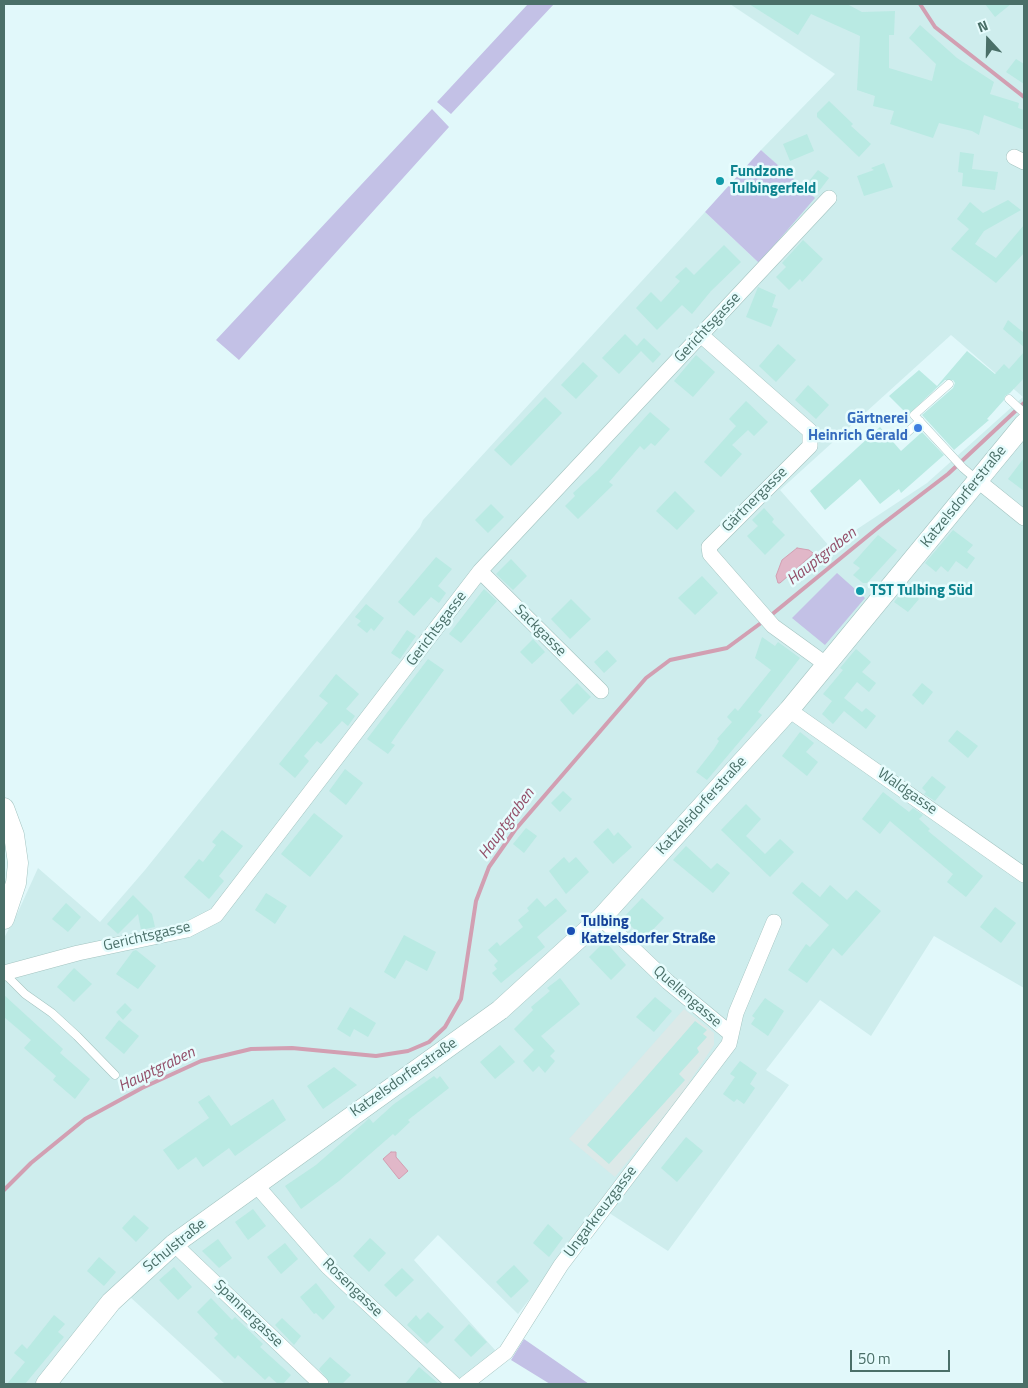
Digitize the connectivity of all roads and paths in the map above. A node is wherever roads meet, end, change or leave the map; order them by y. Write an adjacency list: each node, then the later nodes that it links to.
1 (829, 198): 2 (street, Gerichtsgasse)
2 (702, 336): 11 (street, Gerichtsgasse); 12 (street, Gärtnergasse)
3 (949, 384): 6 (lane)
4 (1009, 399): 5 (lane)
5 (1024, 413)
6 (920, 421): 8 (lane); 9 (lane)
7 (1024, 424): 9 (street, Katzelsdorferstraße)
8 (902, 437)
9 (970, 474): 10 (street); 12 (street, Katzelsdorferstraße)
10 (1024, 518)
11 (480, 571): 13 (street, Sackgasse); 20 (street, Gerichtsgasse)
12 (827, 665): 14 (street, Katzelsdorferstraße)
13 (601, 691)
14 (789, 710): 16 (street, Waldgasse); 17 (street, Katzelsdorferstraße)
15 (4, 808): 18 (street)
16 (1024, 875)
17 (601, 918): 21 (street, Quellengasse); 23 (street, Katzelsdorferstraße)
18 (4, 919)
19 (774, 922): 21 (street, Quellengasse)
20 (4, 973): 22 (lane)
21 (731, 1034): 29 (street, Ungarkreuzgasse)
22 (115, 1075)
23 (327, 1134): 24 (street, Schulstraße)
24 (256, 1185): 25 (street, Schulstraße); 28 (street, Rosengasse)
25 (174, 1244): 26 (street, Schulstraße); 27 (street, Spannergasse)
26 (46, 1384)
27 (321, 1384)
28 (454, 1384)
29 (465, 1384)

